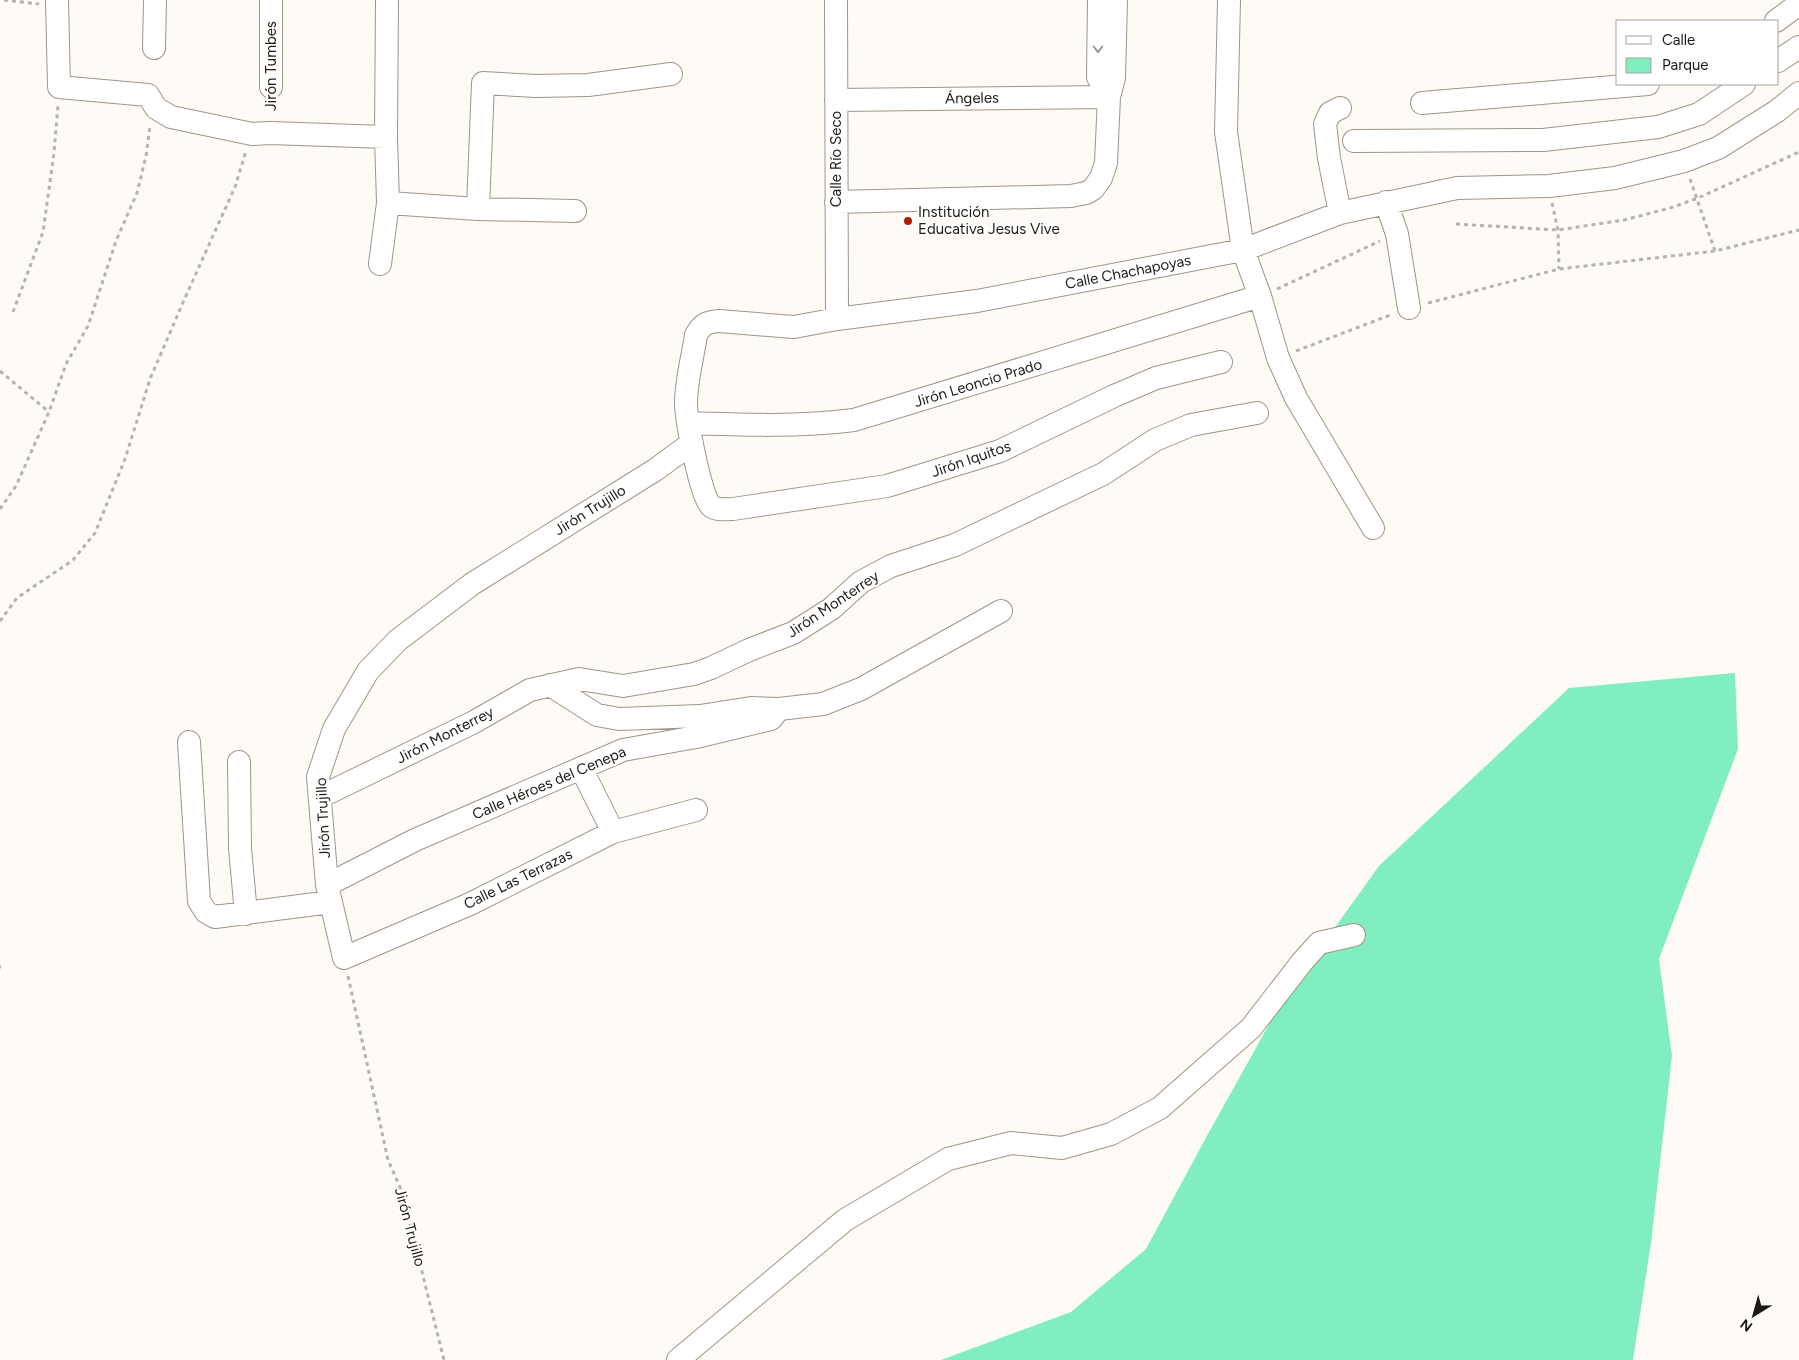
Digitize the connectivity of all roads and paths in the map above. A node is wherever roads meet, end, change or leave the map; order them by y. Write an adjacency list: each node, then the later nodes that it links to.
1 (4, 0): 9 (path)
2 (155, 0): 13 (street)
3 (271, 0): 19 (street, Jirón Tumbes)
4 (387, 0): 27 (street)
5 (836, 0): 22 (street, Calle Río Seco)
6 (1099, 0): 21 (street, one-way to 21)
7 (1116, 0): 21 (street)
8 (1229, 0): 41 (street)
9 (57, 3): 18 (street)
10 (1799, 4): 11 (street)
11 (1777, 20)
12 (1799, 47): 14 (street)
13 (154, 48)
14 (1779, 60)
15 (671, 74): 35 (street)
16 (1636, 85): 23 (street)
17 (1742, 85): 28 (street)
18 (59, 87): 24 (street); 46 (path)
19 (271, 87)
20 (1799, 93): 30 (street, Calle Chachapoyas)
21 (1108, 97): 22 (street, Ángeles); 32 (street)
22 (836, 100): 32 (street, Calle Río Seco)
23 (1422, 103)
24 (156, 108): 26 (street); 51 (path)
25 (1340, 108): 37 (street)
26 (252, 134): 27 (street); 57 (path)
27 (386, 137): 34 (street)
28 (1354, 141)
29 (1799, 152): 31 (path)
30 (1684, 161): 31 (path); 33 (street, Calle Chachapoyas)
31 (1698, 198): 38 (path); 42 (path)
32 (836, 202): 47 (street, Calle Río Seco)
33 (1386, 202): 37 (street, Calle Chachapoyas); 40 (street)
34 (388, 203): 35 (street); 43 (street)
35 (478, 209): 36 (street)
36 (575, 211)
37 (1340, 213): 41 (street, Calle Chachapoyas)
38 (1456, 224)
39 (1799, 230): 42 (path)
40 (1397, 234): 44 (path); 45 (street)
41 (1243, 250): 44 (street); 47 (street, Calle Chachapoyas)
42 (1715, 251): 45 (path)
43 (380, 264)
44 (1260, 296): 48 (street); 53 (street, Jirón Leoncio Prado)
45 (1409, 308): 48 (path)
46 (13, 312)
47 (837, 318): 53 (street, Calle Chachapoyas)
48 (1278, 358): 55 (street)
49 (1221, 362): 53 (street, Jirón Iquitos)
50 (0, 371): 51 (path)
51 (49, 412): 54 (path)
52 (1257, 413): 58 (street, Jirón Monterrey)
53 (690, 433): 63 (street, Jirón Trujillo)
54 (0, 509)
55 (1373, 528)
56 (1001, 611): 59 (street, Calle Héroes del Cenepa)
57 (0, 620)
58 (550, 686): 59 (street, Calle Héroes del Cenepa); 63 (street, Jirón Monterrey)
59 (779, 709): 62 (street, Calle Héroes del Cenepa)
60 (189, 742): 67 (street, Calle Héroes del Cenepa)
61 (239, 762): 67 (street)
62 (581, 768): 65 (street); 66 (street, Calle Héroes del Cenepa)
63 (320, 797): 66 (street, Jirón Trujillo)
64 (696, 810): 65 (street, Calle Las Terrazas)
65 (613, 832): 69 (street, Calle Las Terrazas)
66 (329, 893): 67 (street, Calle Héroes del Cenepa); 69 (street, Jirón Trujillo)
67 (246, 914)
68 (1354, 935): 71 (street)
69 (344, 958): 70 (path, Jirón Trujillo)
70 (444, 1360)
71 (678, 1360)

